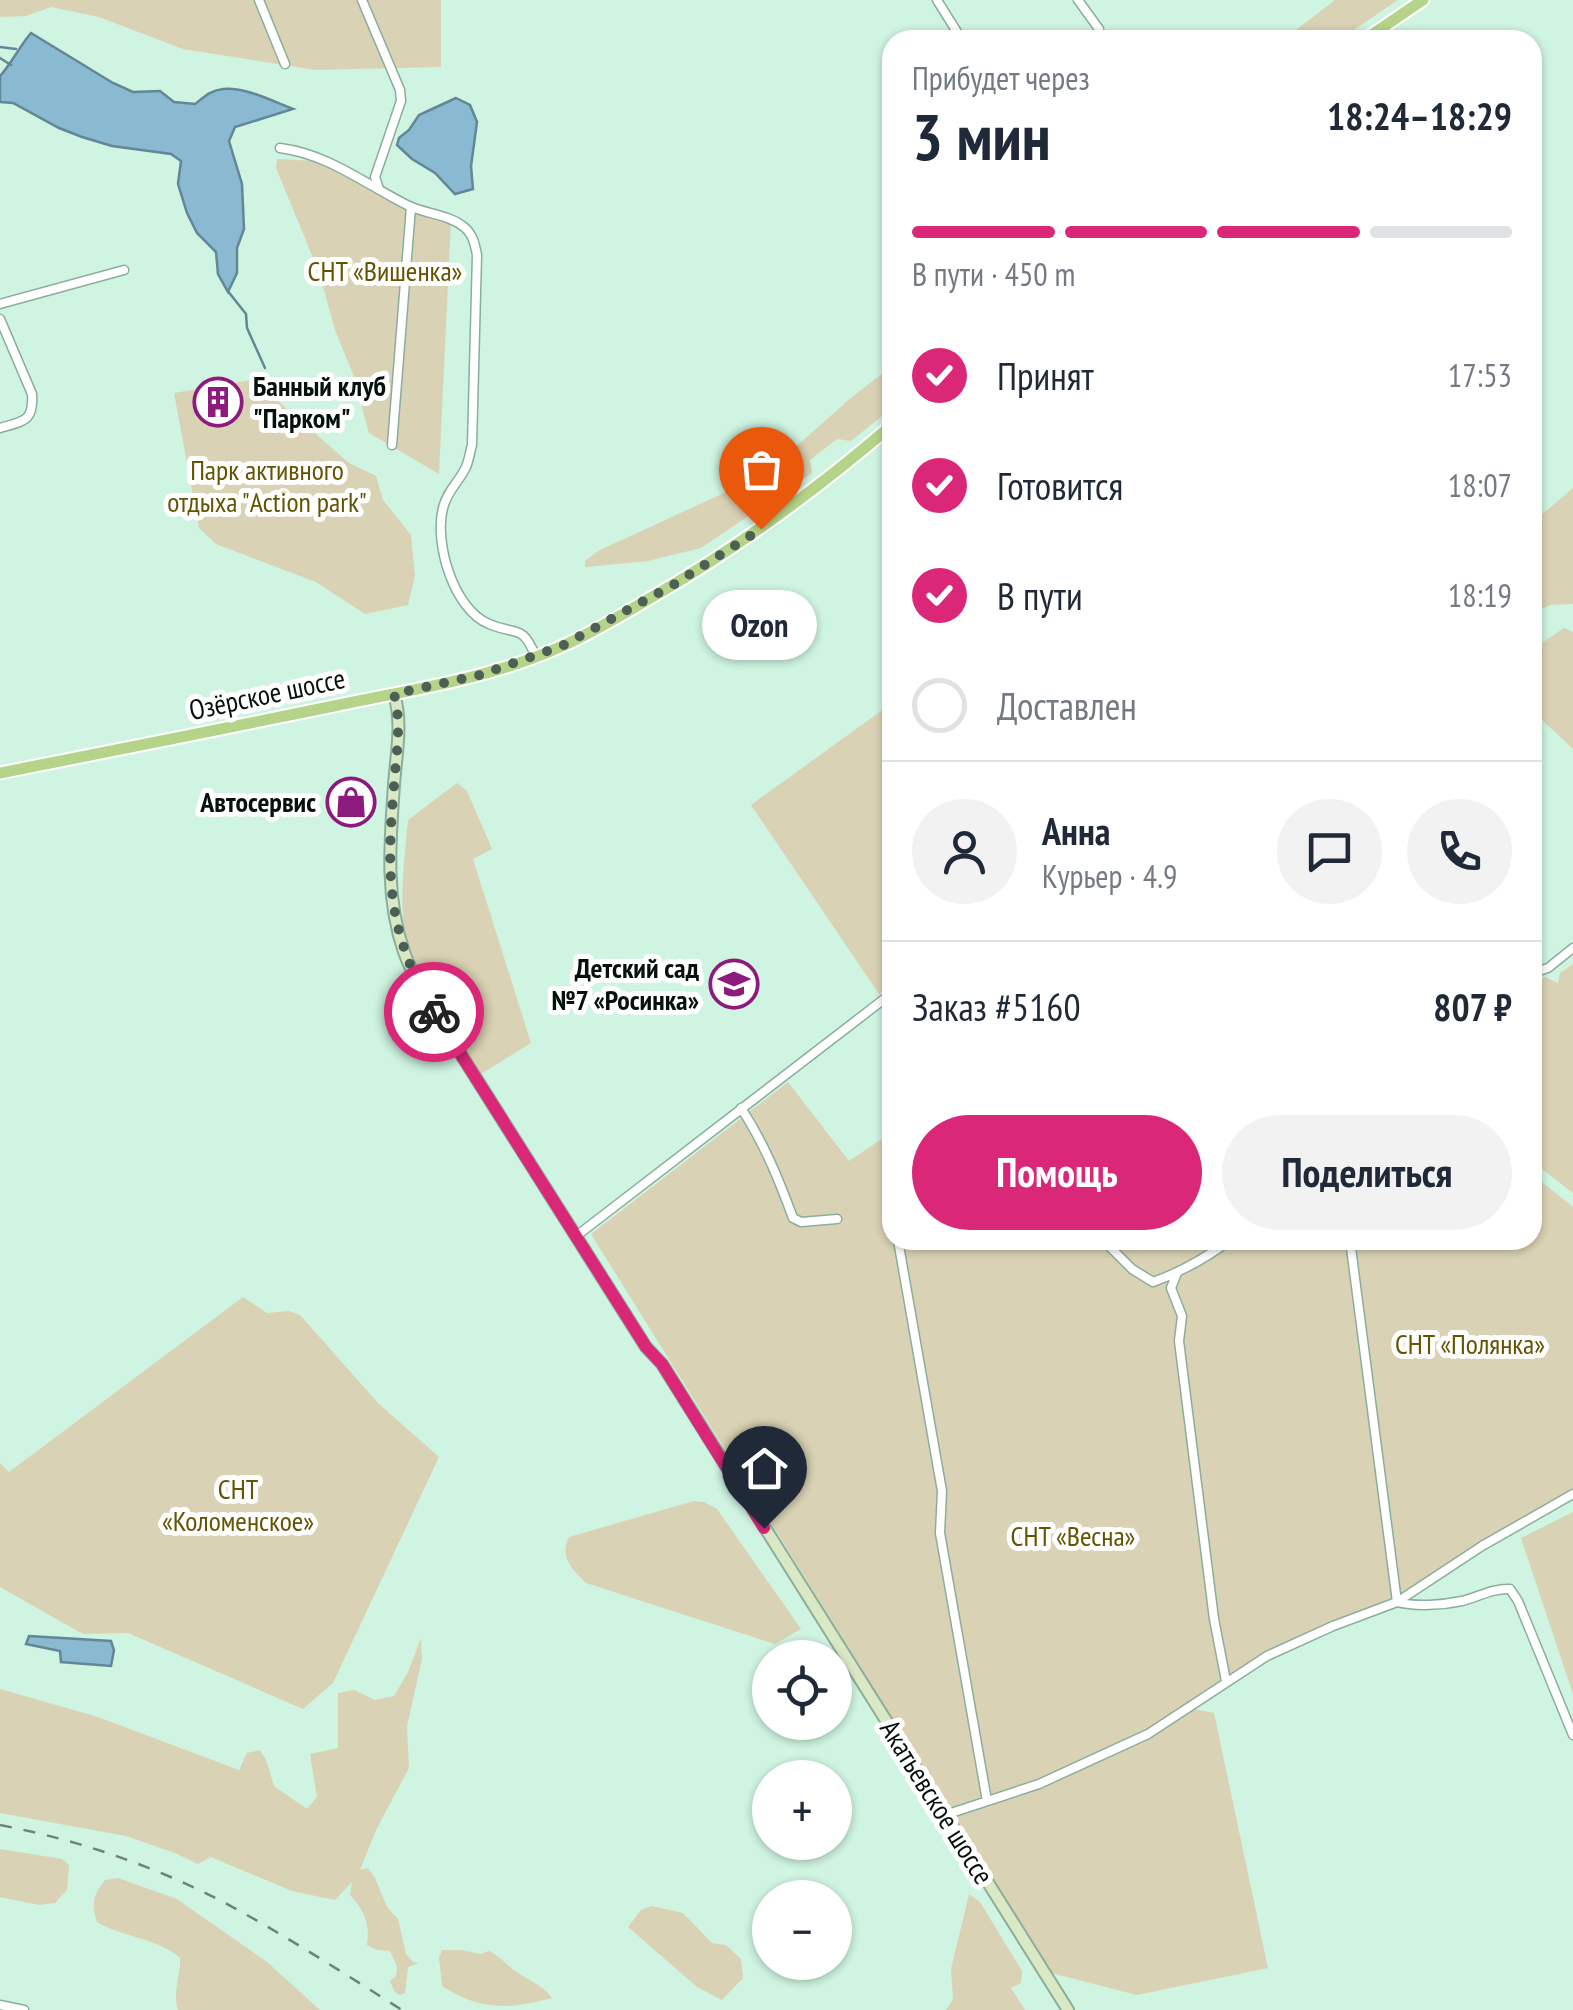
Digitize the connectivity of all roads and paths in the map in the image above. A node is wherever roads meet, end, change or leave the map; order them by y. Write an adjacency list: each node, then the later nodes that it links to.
1 (259, 0): 9 (street)
2 (362, 0): 11 (street)
3 (938, 0): 7 (street)
4 (1078, 0): 6 (street)
5 (1423, 0): 8 (main road)
6 (1100, 29)
7 (956, 30)
8 (1379, 30)
9 (286, 64)
10 (280, 148): 11 (street)
11 (379, 189): 12 (street)
12 (411, 208): 18 (street); 19 (street)
13 (124, 270): 14 (street)
14 (0, 304)
15 (0, 319): 16 (street)
16 (0, 428)
17 (882, 433): 19 (main road, Озёрское шоссе)
18 (392, 446)
19 (536, 657): 20 (main road, Озёрское шоссе)
20 (394, 694): 21 (main road, Озёрское шоссе); 27 (main road, Акатьевское шоссе)
21 (0, 773)
22 (1573, 948): 23 (street)
23 (1542, 970)
24 (882, 1001): 25 (street)
25 (741, 1108): 26 (street); 27 (street)
26 (838, 1220)
27 (575, 1237): 41 (main road, Акатьевское шоссе)
28 (900, 1250): 37 (street)
29 (1112, 1250): 32 (street)
30 (1217, 1250): 32 (street)
31 (1351, 1250): 34 (street)
32 (1176, 1273): 35 (street)
33 (1573, 1494): 34 (street)
34 (1397, 1602): 35 (street); 36 (street)
35 (1226, 1682): 37 (street)
36 (1573, 1735)
37 (987, 1801): 38 (street)
38 (950, 1813)
39 (0, 2005): 40 (street)
40 (24, 2010)
41 (1068, 2010)

